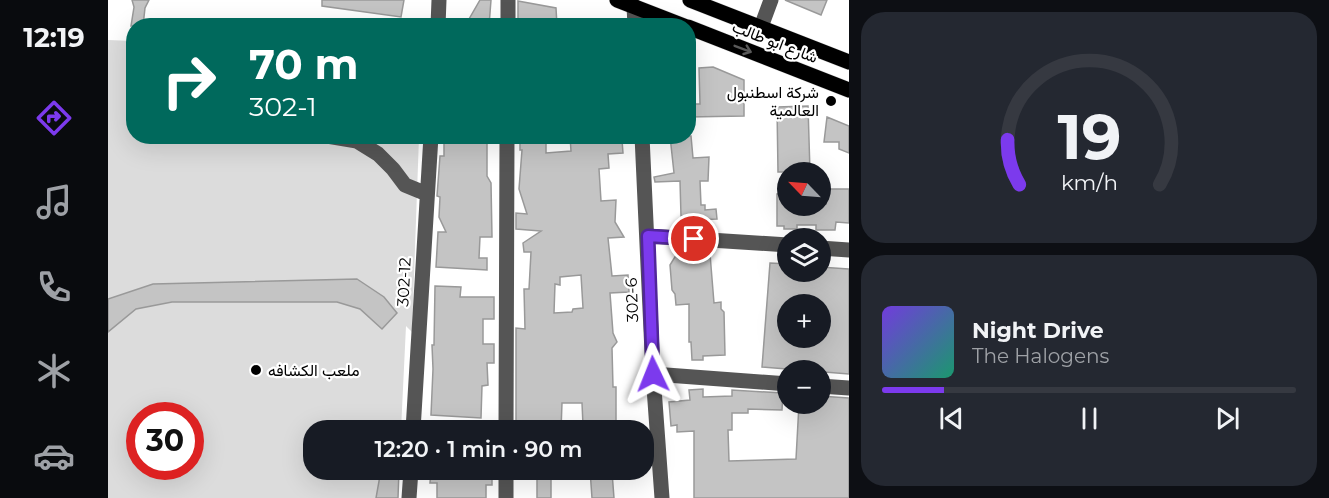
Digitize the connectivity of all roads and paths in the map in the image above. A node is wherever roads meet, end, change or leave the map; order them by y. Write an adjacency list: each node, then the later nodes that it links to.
1 (439, 0): 8 (street)
2 (508, 0): 9 (street)
3 (617, 0): 6 (main road)
4 (690, 0): 7 (main road, شارع ابو طالب)
5 (771, 0): 11 (street)
6 (635, 3): 10 (main road)
7 (708, 3): 11 (main road, شارع ابو طالب)
8 (438, 18)
9 (508, 18)
10 (667, 18)
11 (761, 27): 13 (main road, شارع ابو طالب)
12 (696, 30): 14 (main road, شارع ابو طالب, one-way to 14)
13 (849, 61)
14 (849, 90)
15 (362, 144): 19 (street)
16 (430, 144): 19 (street, 302-12)
17 (507, 144): 29 (street)
18 (642, 144): 20 (street, 302-6)
19 (427, 194): 28 (street, 302-12)
20 (648, 236): 21 (street); 24 (street, 302-6)
21 (777, 244)
22 (831, 249): 23 (street)
23 (849, 250)
24 (653, 374): 25 (street); 34 (street, 302-6)
25 (777, 383)
26 (831, 387): 27 (street)
27 (849, 388)
28 (414, 420)
29 (506, 420)
30 (410, 480): 32 (street)
31 (506, 480): 33 (street)
32 (409, 498)
33 (506, 498)
34 (662, 498)

